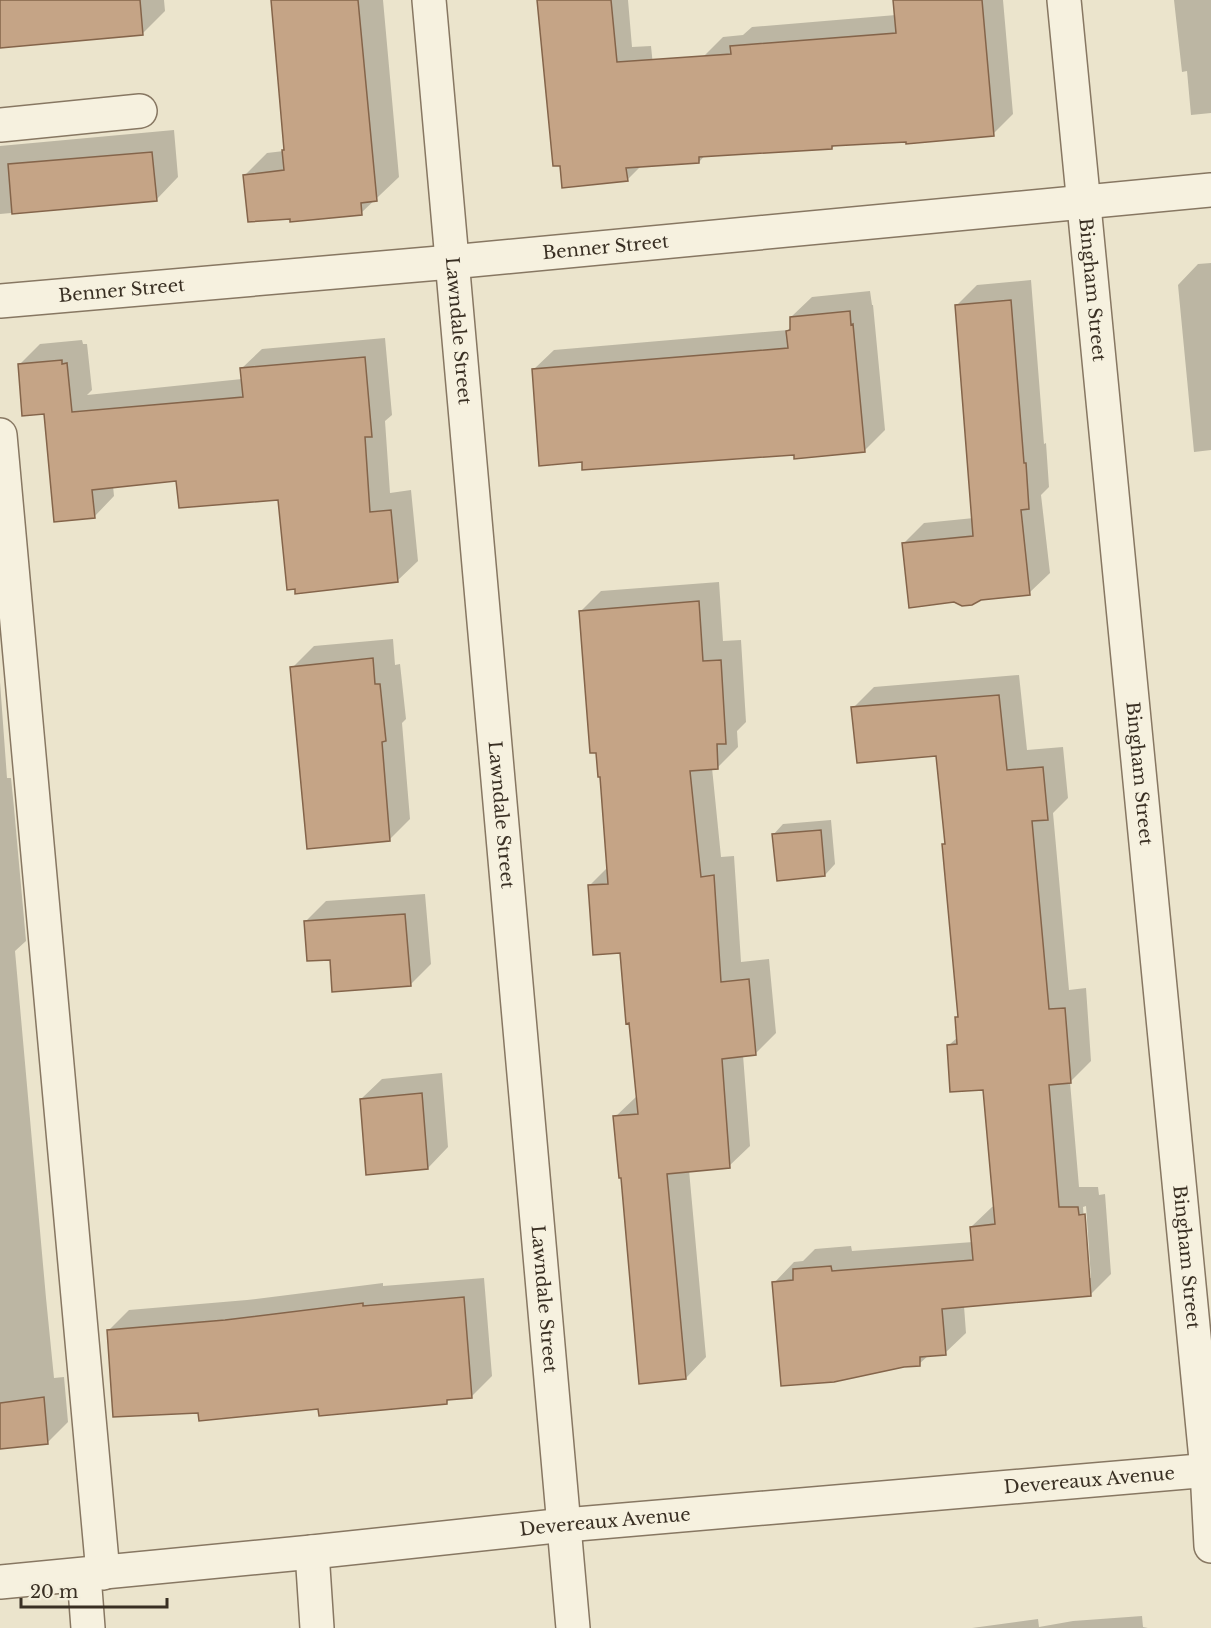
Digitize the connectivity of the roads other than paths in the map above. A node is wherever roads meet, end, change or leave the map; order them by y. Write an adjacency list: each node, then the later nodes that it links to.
1 (429, 0): 7 (street, Lawndale Street)
2 (1064, 0): 6 (street, Bingham Street)
3 (140, 111): 4 (street)
4 (0, 125)
5 (1211, 190): 6 (street, Benner Street)
6 (1084, 202): 7 (street, Benner Street); 10 (street, Bingham Street)
7 (452, 262): 8 (street, Benner Street); 11 (street, Lawndale Street)
8 (0, 301)
9 (0, 435): 14 (street)
10 (1209, 1470): 11 (street, Devereaux Avenue); 12 (street, Bingham Street)
11 (564, 1525): 13 (street, Devereaux Avenue); 18 (street, Lawndale Street)
12 (1211, 1546)
13 (312, 1552): 14 (street, Devereaux Avenue); 17 (street)
14 (93, 1574): 15 (street, Devereaux Avenue); 16 (street)
15 (0, 1582)
16 (88, 1628)
17 (317, 1628)
18 (573, 1628)

